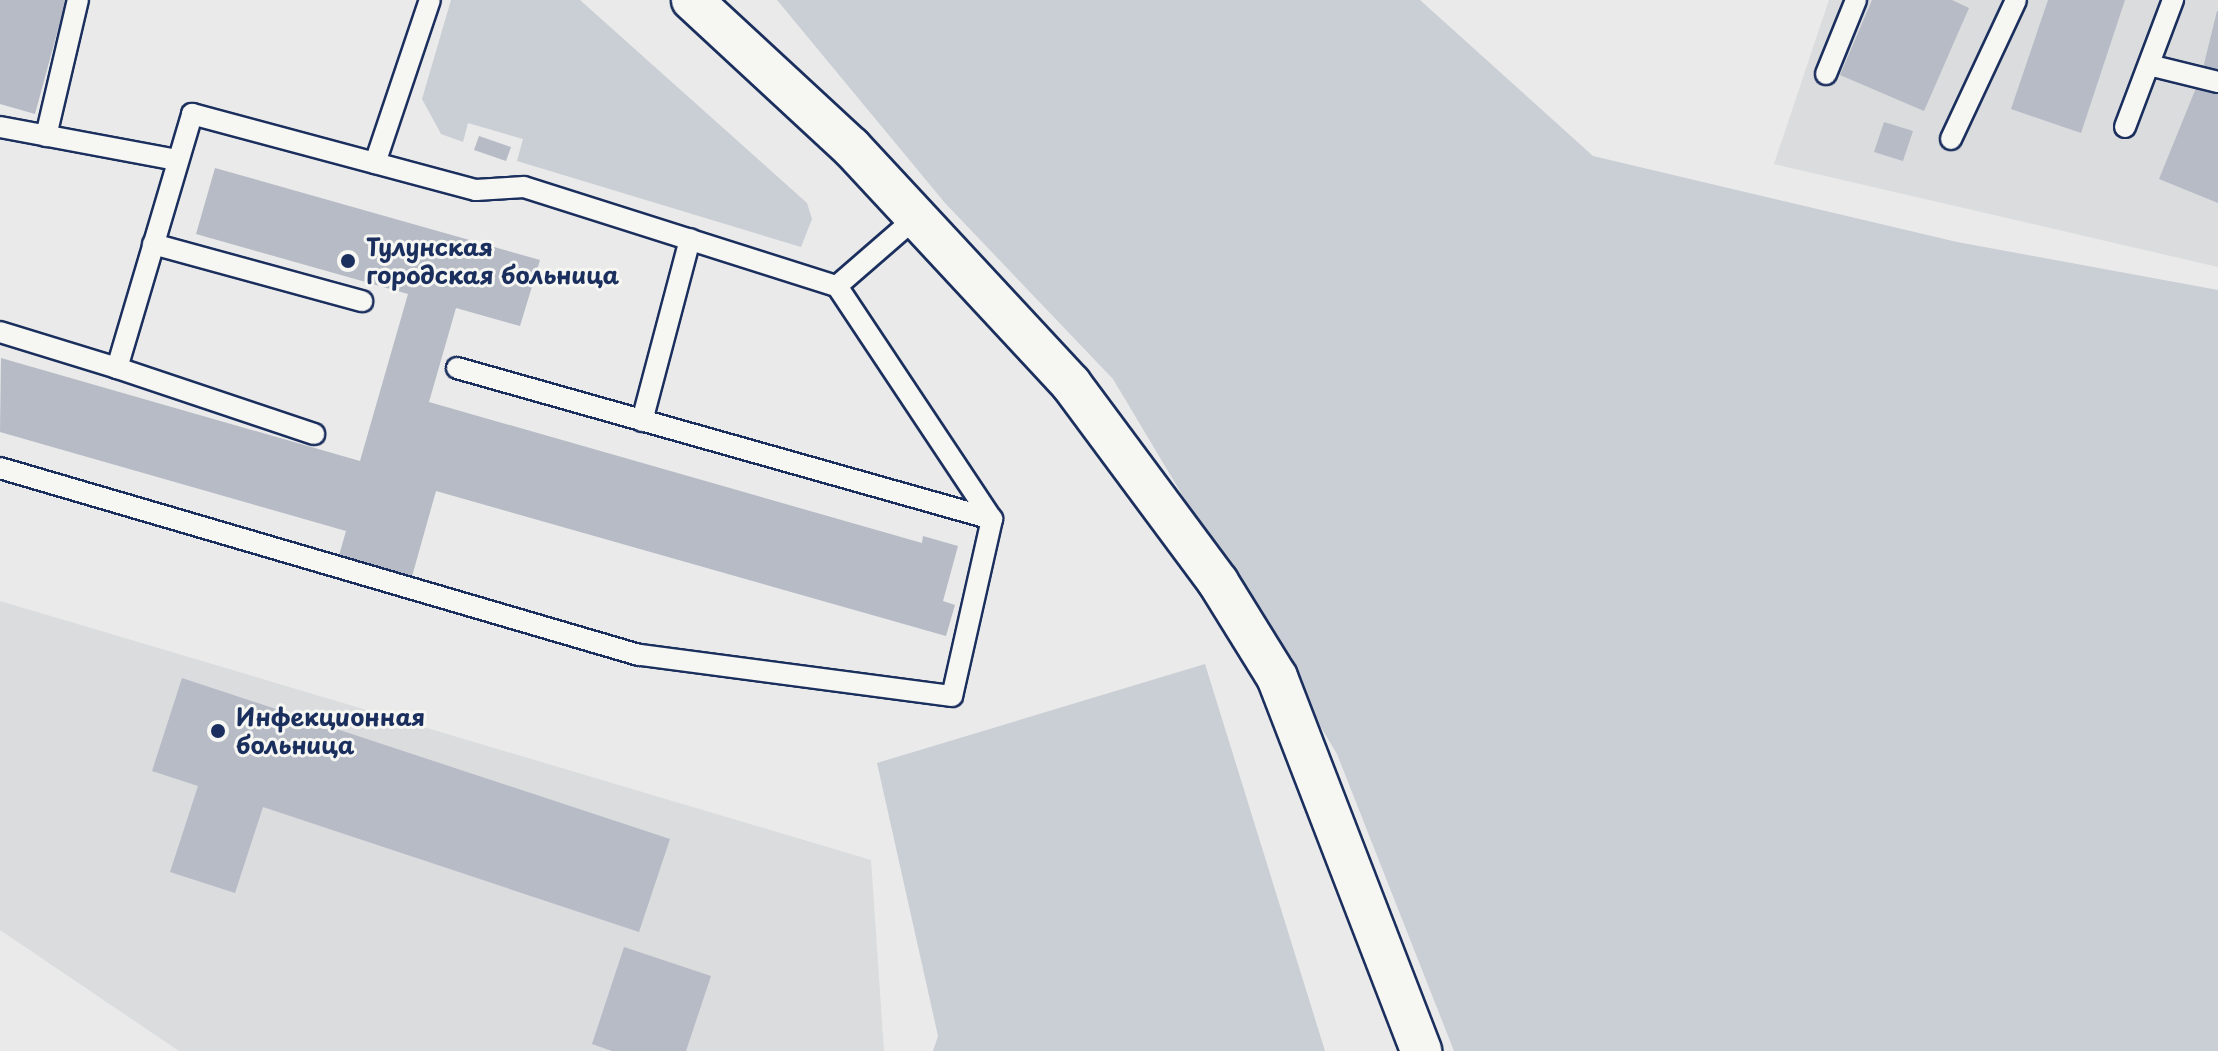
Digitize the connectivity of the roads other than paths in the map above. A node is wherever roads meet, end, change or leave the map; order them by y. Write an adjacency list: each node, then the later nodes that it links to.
1 (78, 0): 12 (lane)
2 (430, 0): 15 (lane)
3 (692, 0): 16 (street)
4 (1856, 0): 8 (lane)
5 (2016, 0): 13 (lane)
6 (2173, 0): 7 (lane)
7 (2149, 65): 9 (lane); 11 (lane)
8 (1826, 74)
9 (2218, 82)
10 (0, 127): 12 (lane)
11 (2125, 127)
12 (46, 136): 14 (lane)
13 (1951, 139)
14 (177, 160): 15 (lane); 18 (lane)
15 (375, 163): 17 (lane)
16 (913, 220): 19 (lane); 28 (street)
17 (690, 239): 19 (lane); 24 (lane)
18 (153, 244): 20 (lane); 22 (lane)
19 (837, 286): 27 (lane)
20 (362, 301)
21 (0, 332): 22 (lane)
22 (117, 368): 25 (lane)
23 (457, 368): 24 (lane)
24 (642, 421): 27 (lane)
25 (314, 434)
26 (0, 468): 27 (lane)
27 (992, 519)
28 (1421, 1051)

